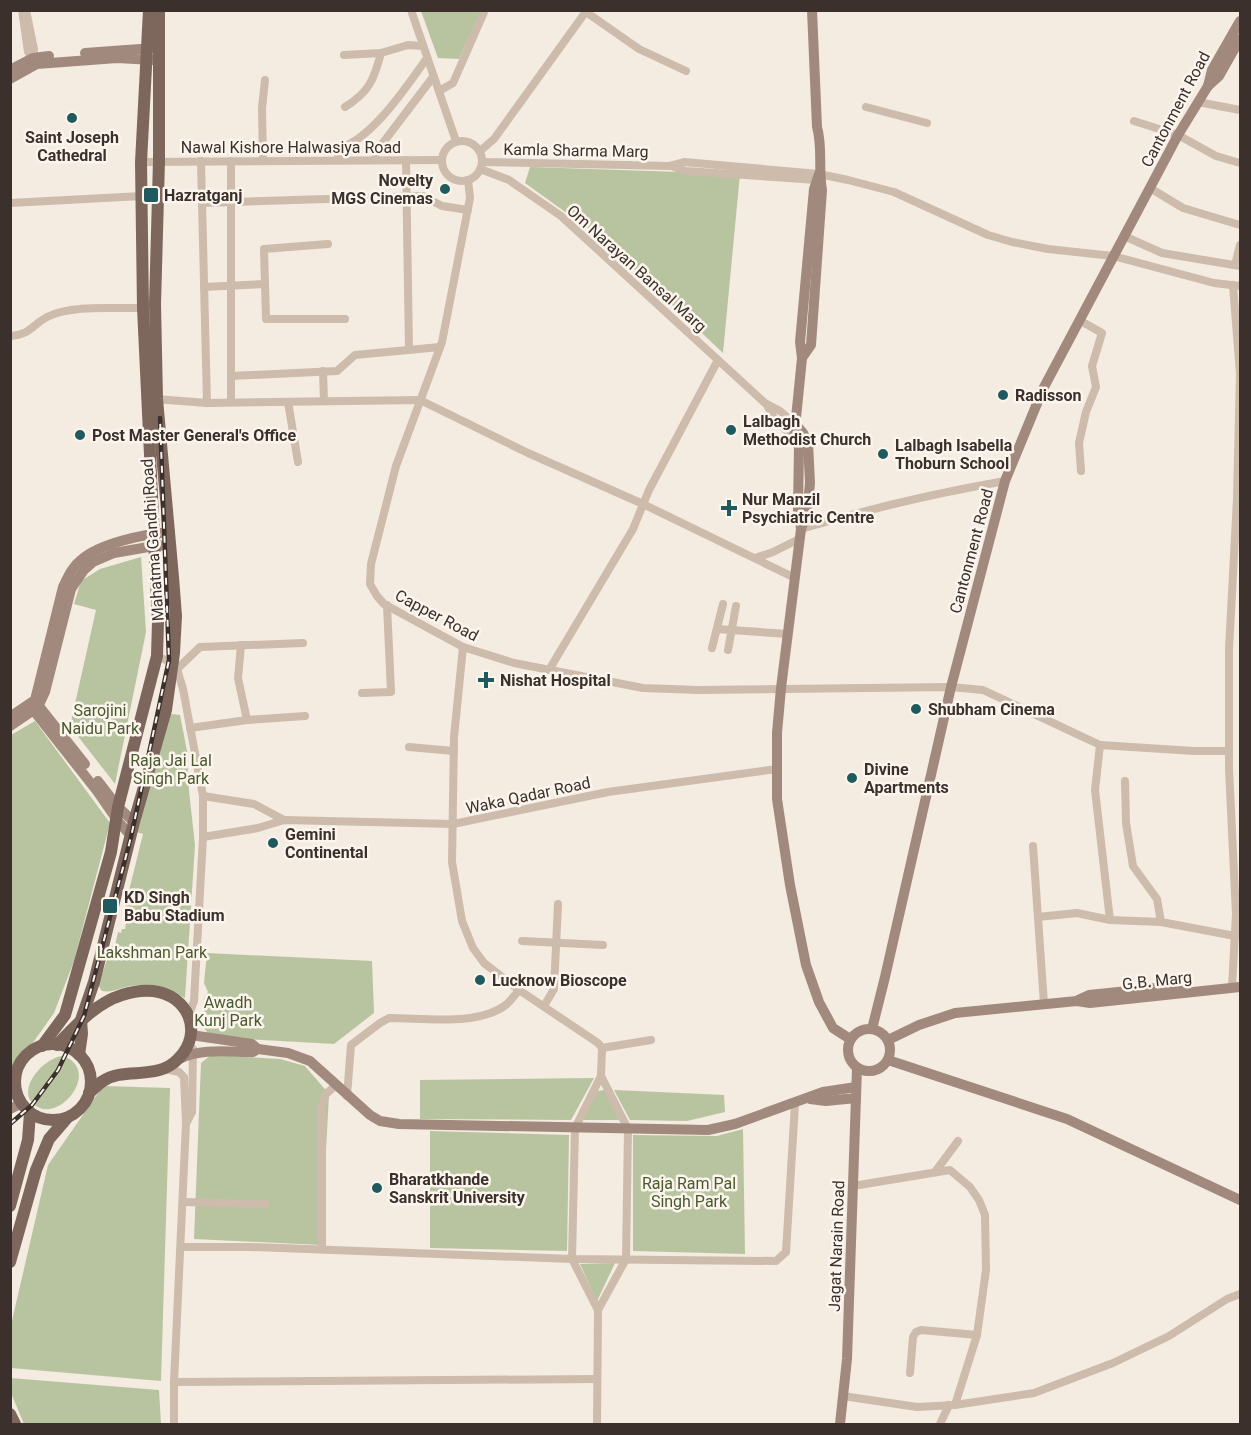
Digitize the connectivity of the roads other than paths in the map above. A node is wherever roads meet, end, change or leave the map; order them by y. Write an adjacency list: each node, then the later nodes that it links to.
1 (22, 10): 17 (street)
2 (26, 10): 17 (street)
3 (149, 10): 14 (main road, Mahatma Gandhi Road)
4 (159, 10): 14 (main road, Mahatma Gandhi Road)
5 (411, 10): 12 (street)
6 (485, 10): 24 (street)
7 (812, 10): 32 (street)
8 (819, 10): 32 (street)
9 (586, 11): 19 (street); 34 (street)
10 (1240, 21): 23 (street, Cantonment Road)
11 (1240, 39): 23 (street)
12 (423, 46): 13 (street); 16 (street)
13 (381, 53): 15 (street); 26 (street)
14 (154, 54): 17 (street); 40 (main road, Mahatma Gandhi Road); 43 (main road, Mahatma Gandhi Road)
15 (344, 55)
16 (427, 58): 20 (street); 36 (street)
17 (35, 61): 18 (street); 21 (street)
18 (10, 70)
19 (686, 71)
20 (433, 77): 24 (street); 37 (street)
21 (10, 79)
22 (265, 80): 42 (street)
23 (1208, 86): 25 (street, Cantonment Road)
24 (439, 91): 33 (street)
25 (1198, 102): 28 (street); 31 (street, Cantonment Road)
26 (345, 107)
27 (866, 107): 30 (street)
28 (1240, 110)
29 (1134, 121): 31 (street)
30 (927, 123)
31 (1178, 135): 44 (street); 48 (street, Cantonment Road)
32 (820, 138): 46 (street)
33 (456, 141): 34 (street); 39 (street)
34 (480, 151): 45 (street)
35 (201, 160): 40 (street, Nawal Kishore Halwasiya Road); 41 (street, Nawal Kishore Halwasiya Road); 53 (street)
36 (339, 160): 37 (street, Nawal Kishore Halwasiya Road); 42 (street, Nawal Kishore Halwasiya Road)
37 (375, 160): 38 (street, Nawal Kishore Halwasiya Road)
38 (406, 160): 39 (street, Nawal Kishore Halwasiya Road); 50 (street)
39 (442, 160): 47 (street)
40 (159, 161): 43 (street, Nawal Kishore Halwasiya Road); 74 (main road, Mahatma Gandhi Road)
41 (231, 161): 42 (street, Nawal Kishore Halwasiya Road); 51 (street)
42 (263, 161)
43 (141, 162): 49 (main road, Mahatma Gandhi Road)
44 (1240, 163)
45 (481, 166): 46 (street, Kamla Sharma Marg); 47 (street); 71 (street, Om Narayan Bansal Marg)
46 (818, 177): 59 (street, Kamla Sharma Marg); 81 (street)
47 (468, 180): 54 (street, Capper Road)
48 (1150, 188): 55 (street); 56 (street, Cantonment Road)
49 (142, 196): 52 (street); 65 (main road, Mahatma Gandhi Road)
50 (406, 197): 51 (street); 54 (street); 70 (street)
51 (232, 202): 53 (street); 62 (street)
52 (10, 203)
53 (202, 203): 64 (street)
54 (468, 210): 69 (street, Capper Road)
55 (1240, 225)
56 (1124, 236): 59 (street, Cantonment Road); 60 (street)
57 (328, 244): 61 (street)
58 (1240, 245): 60 (street)
59 (1113, 256): 63 (street, Kamla Sharma Marg); 67 (street, Cantonment Road)
60 (1238, 266)
61 (265, 284): 62 (street); 66 (street)
62 (232, 285): 64 (street); 73 (street)
63 (1237, 286): 118 (street)
64 (204, 287): 79 (street)
65 (143, 308): 68 (street); 74 (main road, Mahatma Gandhi Road)
66 (345, 319)
67 (1079, 320): 84 (street); 85 (street, Cantonment Road)
68 (10, 336)
69 (440, 347): 70 (street); 75 (street, Capper Road)
70 (409, 350): 72 (street)
71 (718, 360): 80 (street, Om Narayan Bansal Marg); 86 (street)
72 (322, 372): 73 (street); 76 (street)
73 (231, 376): 77 (street)
74 (152, 398): 79 (street); 88 (main road, Mahatma Gandhi Road); 89 (main road, Mahatma Gandhi Road)
75 (420, 400): 76 (street); 86 (street); 93 (street, Capper Road)
76 (324, 401): 78 (street)
77 (231, 402): 78 (street); 79 (street)
78 (288, 402): 83 (street)
79 (207, 403)
80 (765, 403): 81 (street); 82 (street)
81 (797, 426): 82 (street); 87 (street)
82 (794, 438): 87 (street)
83 (298, 462)
84 (1080, 471)
85 (1005, 481): 87 (street); 106 (street, Cantonment Road)
86 (643, 504): 90 (street); 105 (street)
87 (800, 534): 90 (street); 91 (street)
88 (171, 538): 89 (street); 104 (main road, Mahatma Gandhi Road)
89 (153, 540): 103 (main road, Mahatma Gandhi Road); 109 (street)
90 (755, 558): 91 (street)
91 (795, 578): 97 (street)
92 (723, 603): 95 (street)
93 (387, 605): 100 (street, Capper Road); 108 (street)
94 (736, 606): 96 (street)
95 (717, 629): 96 (street); 101 (street)
96 (732, 630): 97 (street); 102 (street)
97 (788, 634): 107 (street)
98 (303, 643): 99 (street)
99 (242, 645): 104 (street); 112 (street)
100 (463, 647): 105 (street, Capper Road); 117 (street)
101 (712, 648)
102 (728, 650)
103 (157, 656): 104 (street); 122 (main road, Mahatma Gandhi Road)
104 (175, 666): 114 (street); 127 (main road, Mahatma Gandhi Road)
105 (549, 670): 107 (street, Capper Road)
106 (951, 687): 107 (street, Capper Road); 115 (street, Capper Road); 149 (street, Cantonment Road)
107 (781, 688): 119 (street)
108 (362, 693)
109 (34, 705): 111 (street); 113 (street); 122 (street); 125 (street)
110 (305, 716): 112 (street)
111 (10, 717)
112 (247, 720): 114 (street)
113 (10, 726)
114 (190, 728): 121 (street)
115 (1100, 745): 118 (street); 135 (street)
116 (409, 747): 117 (street)
117 (453, 751): 128 (street)
118 (1229, 751): 123 (street)
119 (777, 769): 128 (street, Waka Qadar Road); 151 (street)
120 (1125, 782): 136 (street)
121 (203, 796): 126 (street, Waka Qadar Road); 130 (street)
122 (118, 807): 125 (main road, Mahatma Gandhi Road); 127 (street)
123 (1231, 807): 124 (street); 133 (street)
124 (1240, 807)
125 (117, 820): 129 (street); 155 (main road, Mahatma Gandhi Road)
126 (284, 820): 128 (street, Waka Qadar Road); 130 (street, Waka Qadar Road)
127 (134, 822): 129 (main road, Mahatma Gandhi Road)
128 (453, 824): 142 (street)
129 (132, 836): 143 (main road, Mahatma Gandhi Road)
130 (203, 837): 147 (street)
131 (1033, 846): 134 (street)
132 (558, 904): 139 (street)
133 (1238, 911): 137 (street)
134 (1038, 917): 135 (street); 145 (street)
135 (1110, 920): 136 (street)
136 (1161, 922): 137 (street)
137 (1234, 936): 141 (street)
138 (522, 941): 139 (street)
139 (557, 943): 140 (street); 146 (street)
140 (603, 945)
141 (1236, 983): 145 (street, G.B. Marg)
142 (519, 990): 146 (street); 169 (street)
143 (90, 992): 144 (main road); 148 (main road, Mahatma Gandhi Road)
144 (105, 1004): 147 (main road); 148 (main road)
145 (1044, 1004): 153 (street, G.B. Marg)
146 (544, 1006): 156 (street)
147 (189, 1015): 150 (main road)
148 (81, 1020): 154 (main road); 159 (main road, Mahatma Gandhi Road)
149 (872, 1029): 151 (street); 153 (street)
150 (190, 1037): 157 (street); 158 (street); 160 (main road)
151 (850, 1039): 162 (street)
152 (651, 1040): 156 (street)
153 (888, 1040): 161 (street)
154 (57, 1045): 155 (main road); 159 (main road)
155 (42, 1046): 164 (main road)
156 (603, 1048): 165 (street)
157 (258, 1049): 158 (street); 166 (street)
158 (195, 1053): 160 (street); 173 (street)
159 (79, 1055): 168 (main road)
160 (179, 1059): 163 (main road)
161 (888, 1060): 162 (street); 179 (street)
162 (857, 1068): 167 (street, Jagat Narain Road)
163 (165, 1069): 168 (main road); 173 (street)
164 (14, 1073): 171 (main road)
165 (601, 1077): 174 (street); 175 (street)
166 (336, 1085): 169 (street); 184 (street)
167 (856, 1092): 170 (street); 178 (street, Jagat Narain Road)
168 (89, 1094): 172 (main road)
169 (347, 1096): 174 (street)
170 (795, 1104): 175 (street); 186 (street)
171 (21, 1108): 172 (main road); 182 (main road)
172 (67, 1118): 187 (main road)
173 (186, 1123): 180 (street)
174 (575, 1128): 175 (street); 185 (street)
175 (628, 1129): 186 (street)
176 (958, 1141): 177 (street)
177 (935, 1172): 178 (street); 190 (street)
178 (853, 1186): 194 (street, Jagat Narain Road)
179 (1240, 1200)
180 (183, 1202): 181 (street); 183 (street)
181 (266, 1203)
182 (10, 1206)
183 (181, 1247): 184 (street); 193 (street)
184 (322, 1250): 185 (street)
185 (572, 1259): 186 (street); 189 (street)
186 (626, 1259): 189 (street)
187 (10, 1262)
188 (1240, 1294): 195 (street)
189 (598, 1310): 192 (street)
190 (977, 1335): 191 (street); 195 (street)
191 (910, 1373)
192 (597, 1379): 193 (street); 199 (street)
193 (174, 1382): 198 (street)
194 (843, 1396): 195 (street); 200 (street, Jagat Narain Road)
195 (952, 1405): 201 (street)
196 (10, 1414): 197 (main road)
197 (15, 1425)
198 (174, 1425)
199 (597, 1425)
200 (840, 1425)
201 (940, 1425)

